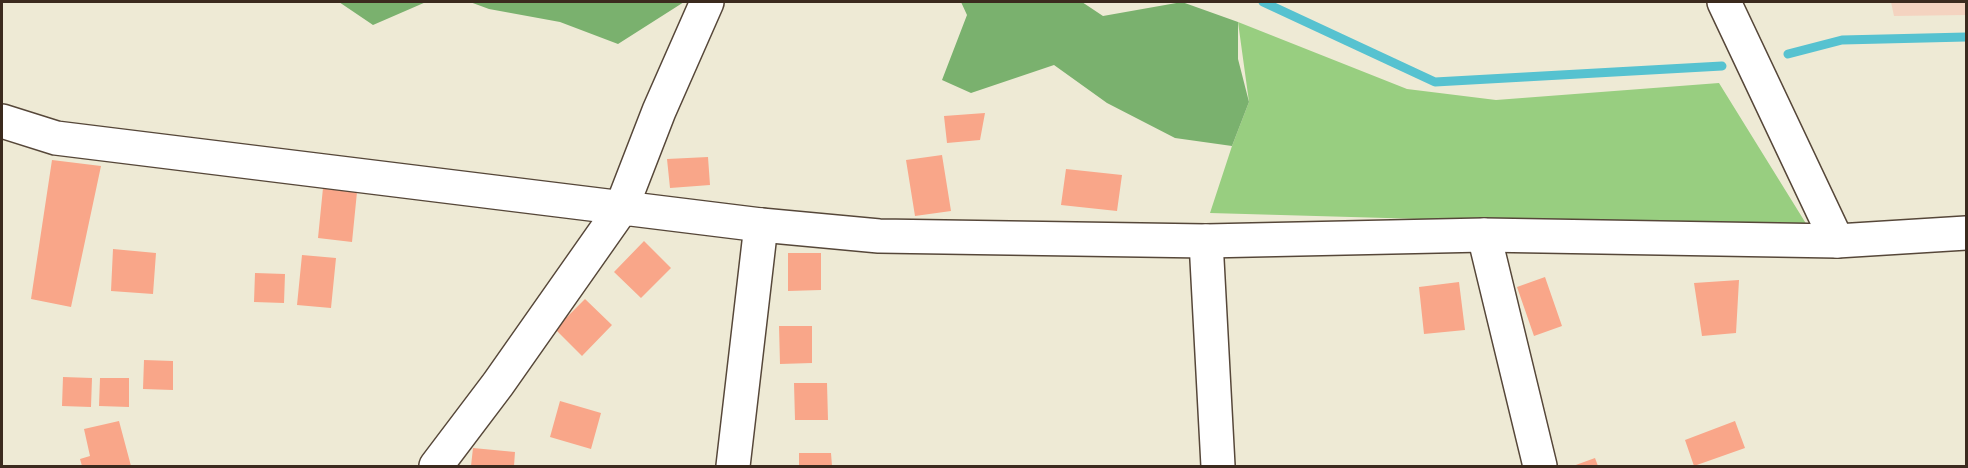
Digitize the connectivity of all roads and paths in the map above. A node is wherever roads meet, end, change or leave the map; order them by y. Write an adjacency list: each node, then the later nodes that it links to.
1 (707, 2): 4 (street)
2 (1724, 2): 9 (street)
3 (2, 121): 4 (street)
4 (621, 209): 5 (street); 10 (street)
5 (761, 225): 8 (street); 11 (street)
6 (1966, 233): 9 (street)
7 (1484, 235): 8 (street); 9 (street); 13 (street)
8 (1206, 241): 12 (street)
9 (1837, 241)
10 (436, 466)
11 (734, 466)
12 (1218, 466)
13 (1540, 466)

